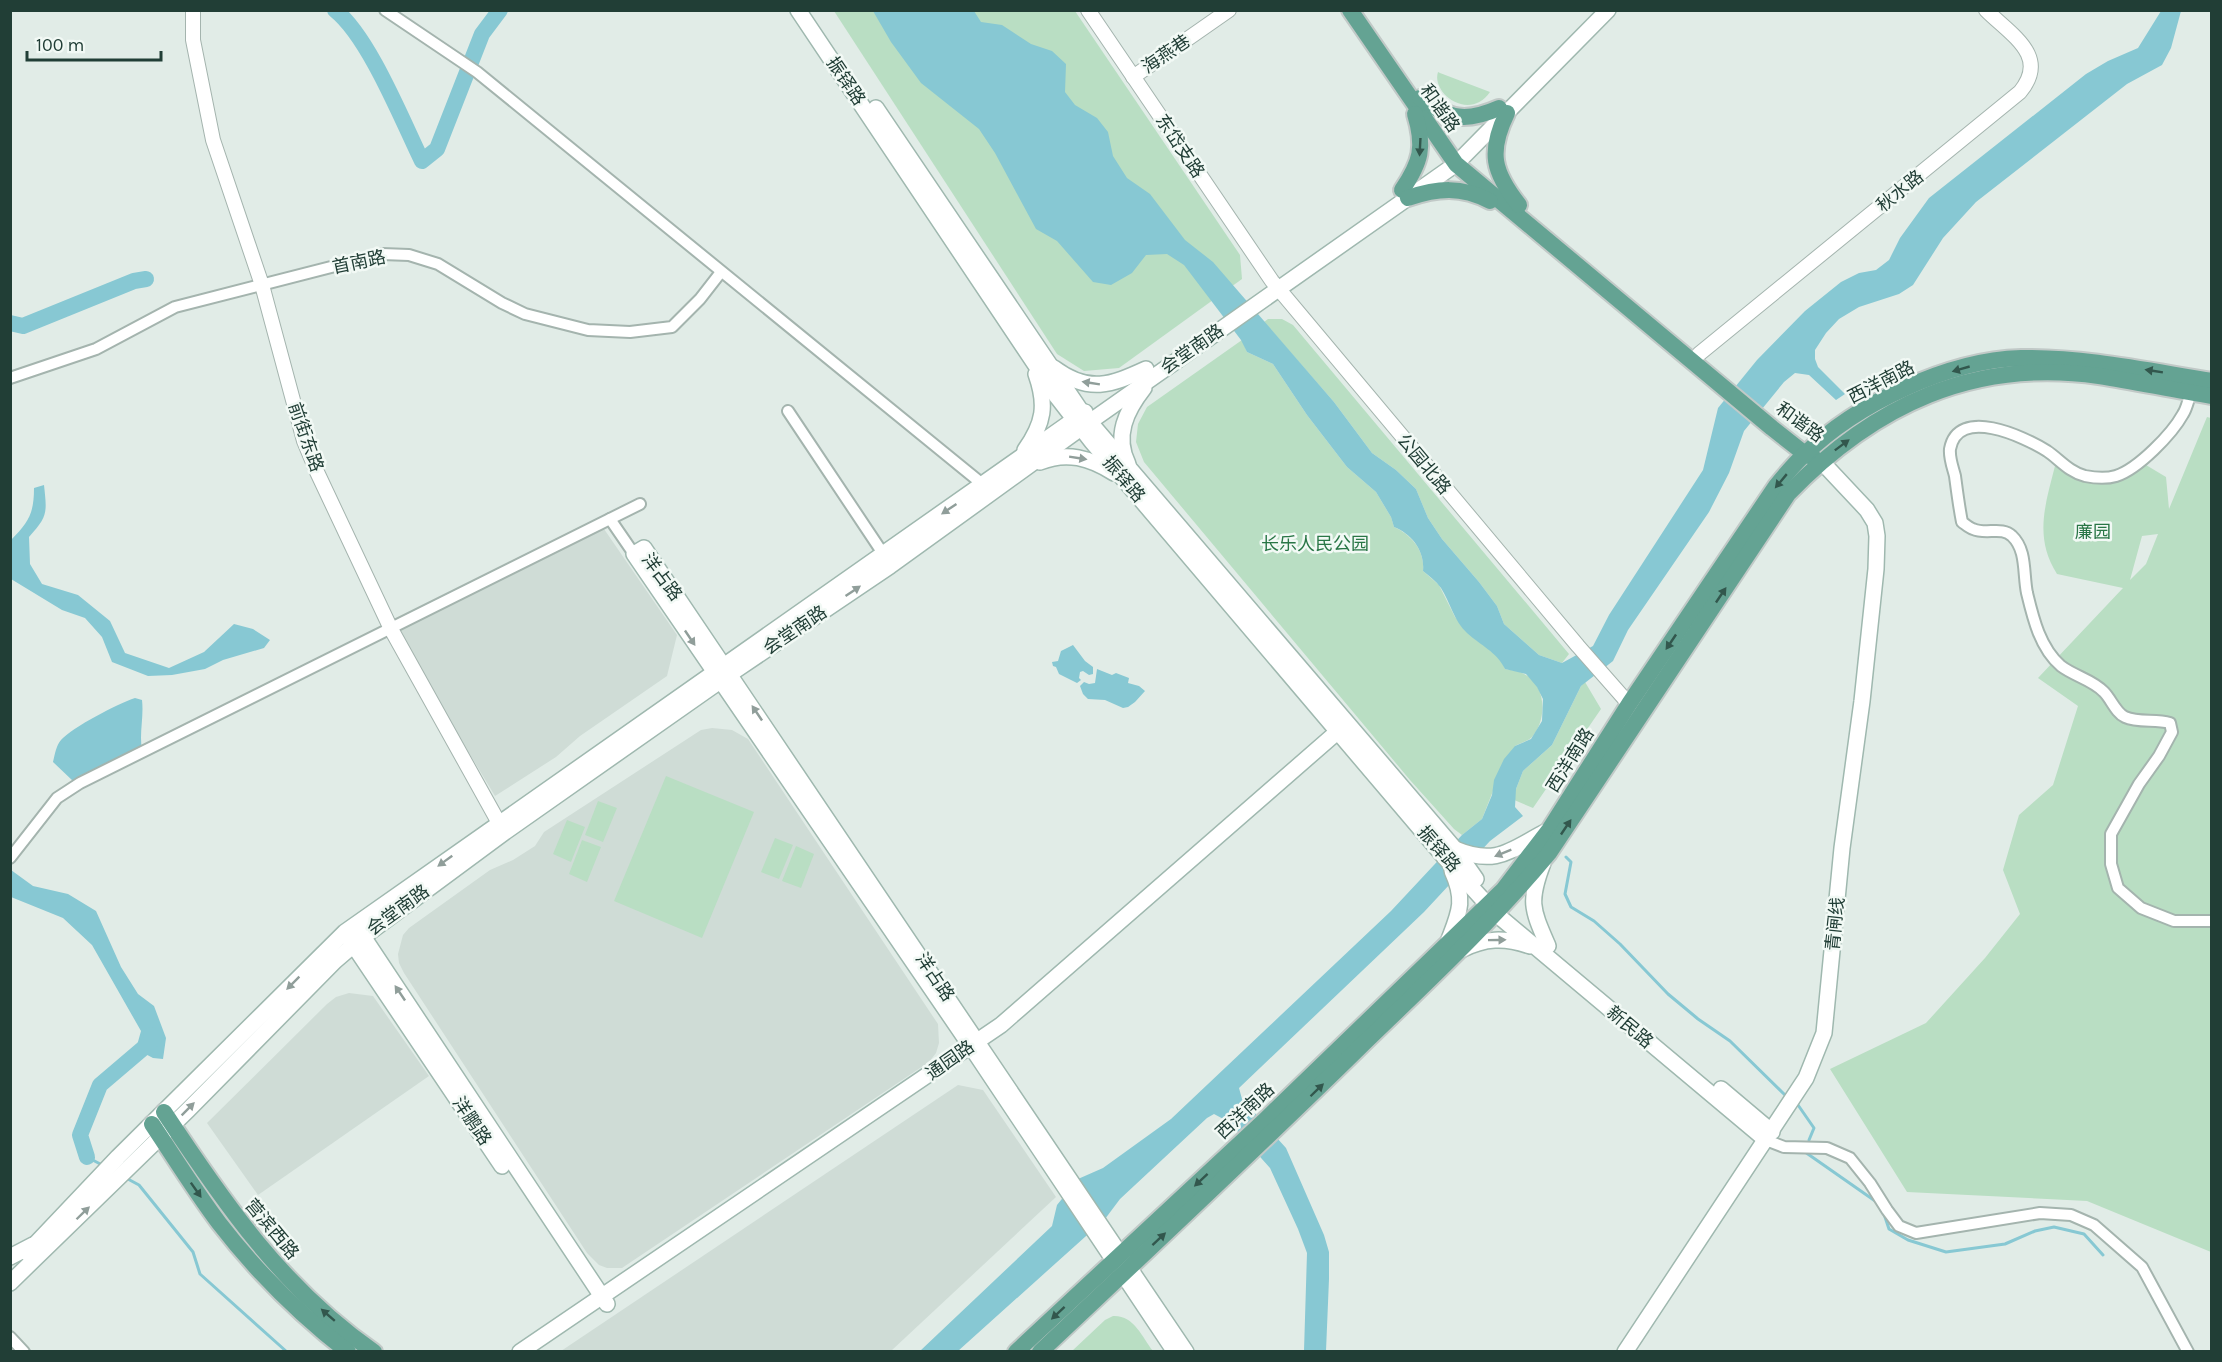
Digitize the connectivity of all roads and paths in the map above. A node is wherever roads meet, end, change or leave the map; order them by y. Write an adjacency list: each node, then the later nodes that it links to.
1 (193, 10): 19 (street, 前街东路)
2 (385, 10): 18 (street)
3 (798, 10): 21 (main road, 振铎路)
4 (811, 10): 21 (main road, 振铎路)
5 (1088, 10): 12 (street, 东岱支路)
6 (1229, 10): 12 (street, 海燕巷)
7 (1350, 10): 13 (main road, 和谐路)
8 (1361, 10): 13 (main road, 和谐路)
9 (1594, 10): 14 (main road, 会堂南路)
10 (1608, 10): 14 (main road, 会堂南路)
11 (1986, 10): 22 (street, 秋水路)
12 (1133, 76): 20 (street, 东岱支路)
13 (1416, 100): 14 (main road); 15 (main road, 和谐路); 16 (main road, one-way to 16)
14 (1503, 111): 15 (main road, 会堂南路); 17 (main road)
15 (1457, 157): 16 (main road, 会堂南路); 17 (main road, 和谐路)
16 (1405, 194): 17 (main road); 20 (main road, 会堂南路)
17 (1517, 210): 22 (main road, 和谐路); 26 (main road, 和谐路)
18 (721, 272): 19 (street, 首南路); 34 (street)
19 (262, 285): 24 (street, 首南路); 39 (street, 前街东路)
20 (1275, 285): 23 (main road, 会堂南路); 41 (street, 公园北路)
21 (1035, 354): 23 (main road, one-way to 21); 30 (main road, 振铎路); 32 (main road)
22 (1699, 354): 26 (main road, 和谐路)
23 (1150, 373): 30 (main road, 会堂南路); 33 (main road)
24 (10, 378)
25 (2211, 381): 31 (main road, 西洋南路, one-way to 31)
26 (1731, 387): 31 (main road, 和谐路)
27 (2191, 393): 28 (main road, 西洋南路); 31 (main road, 西洋南路, one-way to 27); 49 (street)
28 (2211, 396)
29 (788, 411): 38 (street)
30 (1082, 421): 32 (main road, 会堂南路); 33 (main road, 振铎路)
31 (1814, 454): 41 (main road, 西洋南路, one-way to 41); 46 (main road, 西洋南路, one-way to 31); 55 (main road, 青闸线)
32 (1022, 464): 33 (main road, one-way to 33); 34 (main road, 会堂南路)
33 (1130, 478): 42 (main road, 振铎路)
34 (988, 489): 38 (main road, 会堂南路)
35 (640, 504): 36 (street)
36 (610, 519): 37 (street); 39 (street)
37 (634, 554): 40 (main road, 洋占路)
38 (886, 560): 40 (main road, 会堂南路)
39 (391, 629): 43 (street, 前街东路); 47 (street)
40 (722, 673): 43 (main road, 会堂南路); 53 (main road, 洋占路)
41 (1629, 704): 44 (main road, 西洋南路)
42 (1345, 731): 45 (main road, 振铎路); 53 (main road, 通园路)
43 (502, 827): 50 (main road, 会堂南路)
44 (1549, 830): 45 (main road, one-way to 45); 48 (main road, 西洋南路)
45 (1450, 853): 48 (main road, 振铎路); 52 (main road)
46 (1549, 853): 48 (main road, 西洋南路); 51 (main road)
47 (10, 858)
48 (1495, 906): 51 (main road, 新民路); 52 (main road, 西洋南路)
49 (2211, 921)
50 (354, 935): 54 (main road, 会堂南路); 62 (main road, 洋鹏路)
51 (1543, 947): 52 (main road, one-way to 51); 55 (main road, 新民路)
52 (1453, 948): 59 (main road, 西洋南路)
53 (977, 1048): 59 (main road, 洋占路); 62 (main road, 通园路)
54 (162, 1125): 56 (main road, 会堂南路); 56 (main road, 会堂南路); 65 (main road, 营滨西路, one-way to 65); 66 (main road, 营滨西路, one-way to 54)
55 (1769, 1136): 73 (main road, 青闸线); 74 (street)
56 (105, 1181): 57 (main road, 会堂南路); 61 (main road, 会堂南路, one-way to 56)
57 (38, 1242): 58 (main road); 60 (main road, 会堂南路)
58 (10, 1257)
59 (1122, 1264): 69 (main road, 西洋南路, one-way to 69); 70 (main road, 西洋南路); 71 (main road, 洋占路); 72 (main road, 洋占路)
60 (10, 1269)
61 (10, 1283)
62 (600, 1303): 67 (main road, 通园路); 68 (main road, 通园路)
63 (10, 1337): 64 (street)
64 (24, 1352)
65 (348, 1352)
66 (374, 1352)
67 (520, 1352)
68 (537, 1352)
69 (1016, 1352)
70 (1040, 1352)
71 (1175, 1352)
72 (1186, 1352)
73 (1625, 1352)
74 (2187, 1352)

